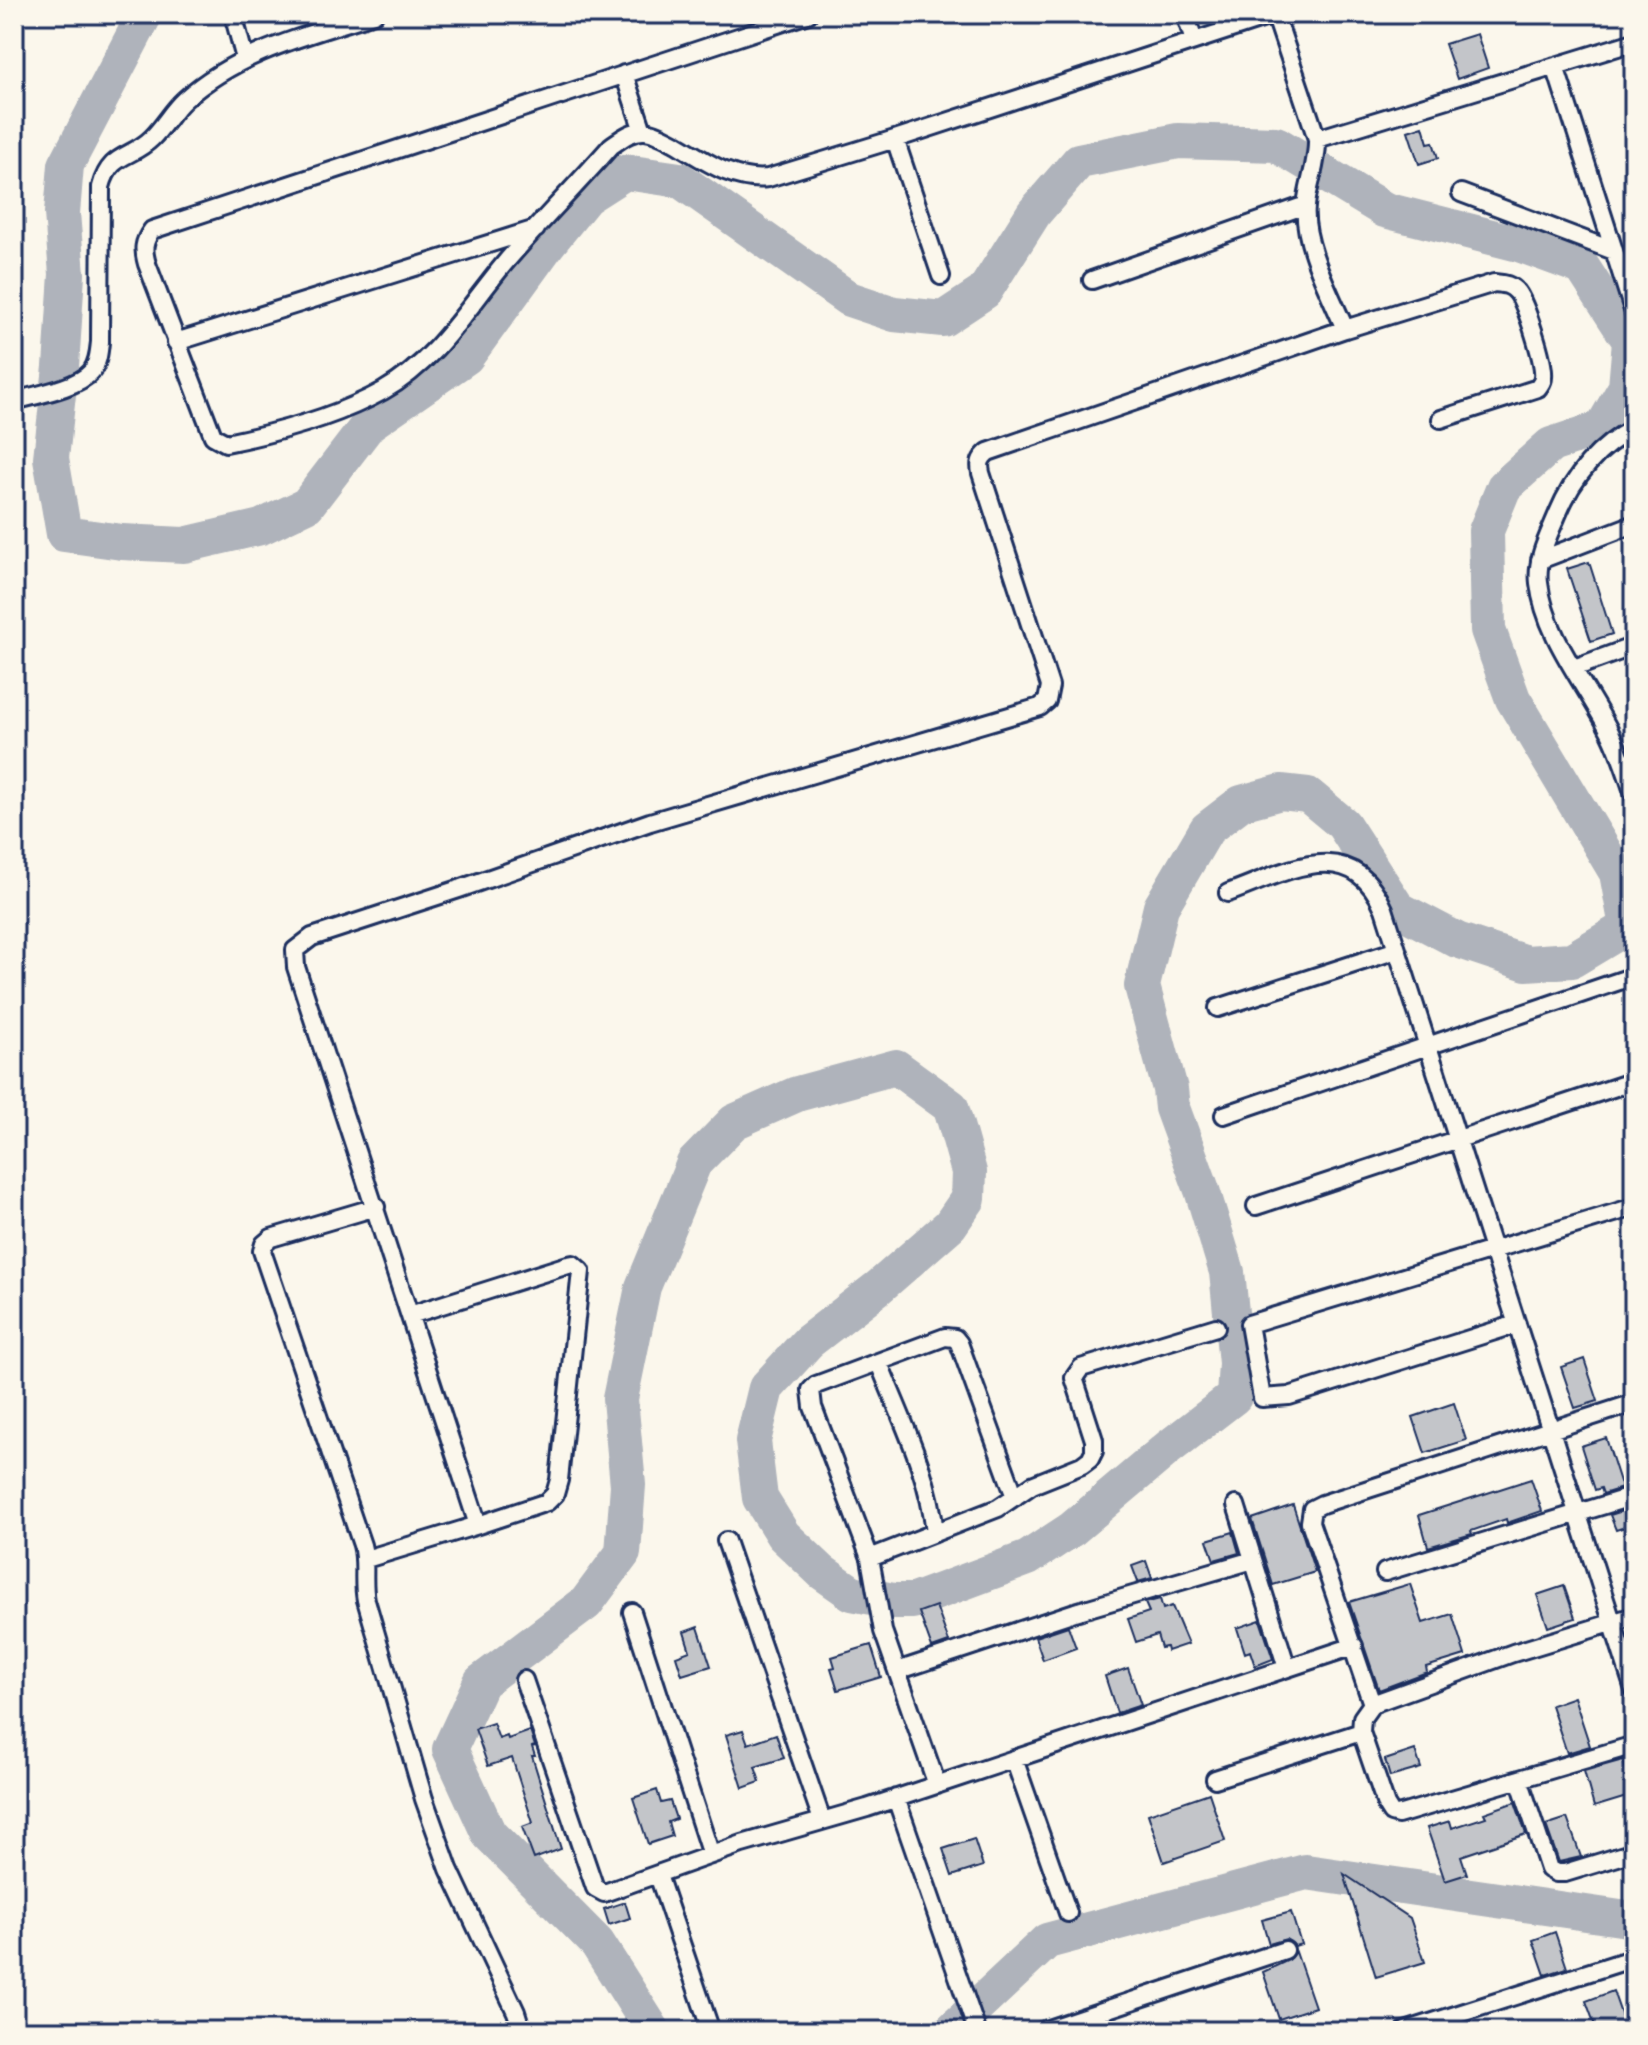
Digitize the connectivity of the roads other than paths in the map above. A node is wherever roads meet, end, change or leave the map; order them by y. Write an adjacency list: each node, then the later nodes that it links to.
1 (233, 14): 8 (street)
2 (374, 14): 8 (street)
3 (808, 14): 10 (street)
4 (1185, 14): 6 (street)
5 (1276, 14): 6 (street); 13 (street)
6 (1194, 41): 12 (street)
7 (1634, 42): 9 (street)
8 (245, 59): 23 (street)
9 (1555, 66): 13 (street); 17 (street)
10 (624, 74): 11 (street); 22 (street)
11 (643, 131): 12 (street); 16 (street)
12 (895, 139): 18 (street)
13 (1317, 139): 15 (street)
14 (1461, 193): 17 (street)
15 (1306, 205): 19 (street); 21 (street)
16 (537, 228): 22 (street); 22 (street)
17 (1614, 251): 20 (street)
18 (941, 276)
19 (1092, 280)
20 (1634, 313)
21 (1345, 329): 24 (street); 41 (street)
22 (176, 342)
23 (14, 401)
24 (1441, 419)
25 (1634, 428): 27 (street)
26 (1634, 524): 27 (street)
27 (1540, 560): 29 (street)
28 (1634, 646): 29 (street)
29 (1574, 668): 30 (street)
30 (1629, 764): 31 (street)
31 (1634, 795)
32 (1228, 893): 33 (street)
33 (1397, 950): 35 (street); 36 (street)
34 (1634, 976): 36 (street)
35 (1218, 1008)
36 (1428, 1045): 38 (street); 39 (street)
37 (1634, 1081): 39 (street)
38 (1224, 1115)
39 (1458, 1139): 40 (street); 43 (street)
40 (1256, 1206)
41 (376, 1207): 44 (street); 58 (street)
42 (1634, 1207): 43 (street)
43 (1494, 1252): 45 (street); 45 (street)
44 (410, 1315): 54 (street); 54 (street)
45 (1517, 1324): 49 (street)
46 (1216, 1327): 51 (street)
47 (879, 1363): 51 (street); 55 (street); 57 (street)
48 (1634, 1403): 49 (street)
49 (1550, 1428): 53 (street); 64 (street)
50 (1634, 1496): 53 (street)
51 (1015, 1497): 55 (street)
52 (1236, 1505): 59 (street)
53 (1578, 1514): 60 (street); 63 (street)
54 (478, 1525): 58 (street)
55 (935, 1533): 57 (street)
56 (726, 1541): 77 (street)
57 (870, 1558): 66 (street)
58 (366, 1559): 84 (street)
59 (1253, 1560): 65 (street); 66 (street)
60 (1385, 1572)
61 (632, 1612): 79 (street)
62 (1634, 1616): 63 (street)
63 (1612, 1622): 68 (street); 69 (street)
64 (1354, 1646): 65 (street); 69 (street)
65 (1287, 1668): 72 (street)
66 (897, 1671): 75 (street)
67 (524, 1680): 80 (street)
68 (1634, 1690)
69 (1372, 1704): 70 (street)
70 (1361, 1732): 73 (street); 74 (street)
71 (1634, 1745): 74 (street)
72 (1014, 1759): 75 (street); 81 (street)
73 (1215, 1779)
74 (1519, 1779): 78 (street)
75 (937, 1785): 76 (street)
76 (896, 1798): 77 (street); 86 (street)
77 (822, 1820): 79 (street)
78 (1634, 1852)
79 (711, 1855): 80 (street)
80 (658, 1875): 85 (street)
81 (1068, 1913)
82 (1285, 1950): 87 (street)
83 (1634, 1958): 88 (street)
84 (522, 2031)
85 (711, 2031)
86 (977, 2031)
87 (1042, 2031)
88 (1405, 2031)

